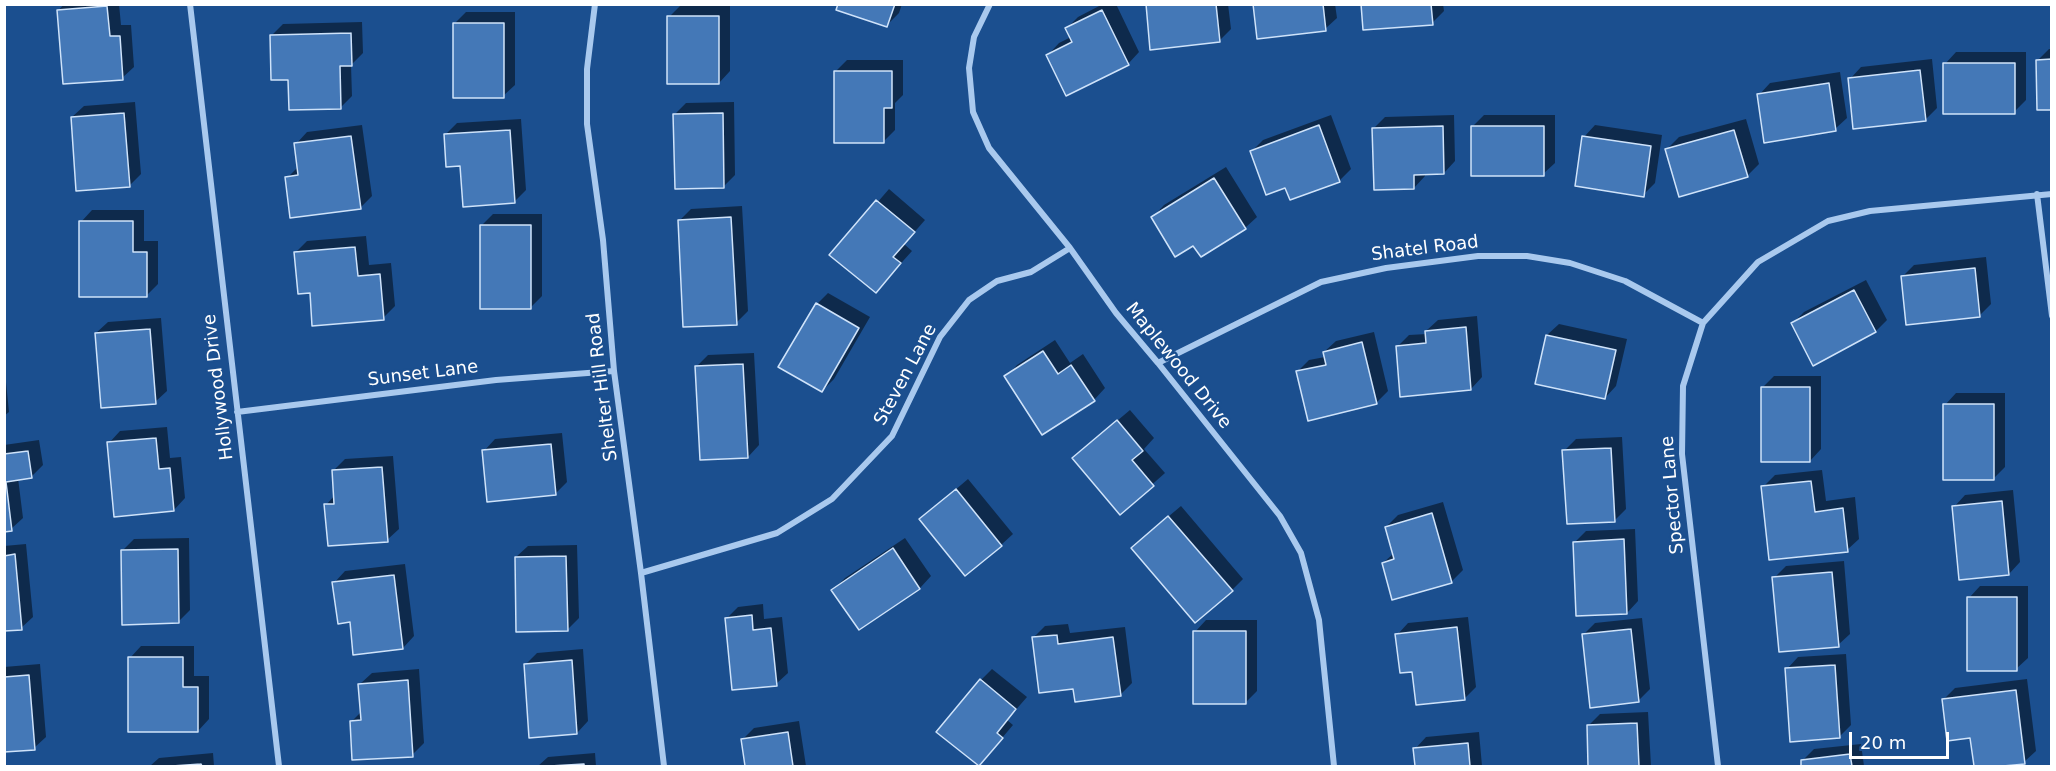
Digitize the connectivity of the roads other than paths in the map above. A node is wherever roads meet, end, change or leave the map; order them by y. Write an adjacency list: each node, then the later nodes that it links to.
1 (190, 4): 11 (street, Hollywood Drive)
2 (595, 4): 10 (street, Shelter Hill Road)
3 (990, 4): 6 (street, Maplewood Drive)
4 (2037, 194): 5 (street, Spector Lane); 7 (street); 8 (street, Spector Lane)
5 (2052, 194)
6 (1070, 248): 9 (street, Maplewood Drive); 12 (street, Steven Lane)
7 (2052, 316)
8 (1702, 323): 9 (street, Shatel Road); 16 (street, Spector Lane)
9 (1158, 363): 15 (street, Maplewood Drive)
10 (614, 371): 11 (street, Sunset Lane); 12 (street, Shelter Hill Road)
11 (237, 412): 13 (street, Hollywood Drive)
12 (641, 573): 14 (street, Shelter Hill Road)
13 (279, 766)
14 (664, 766)
15 (1334, 766)
16 (1718, 766)

